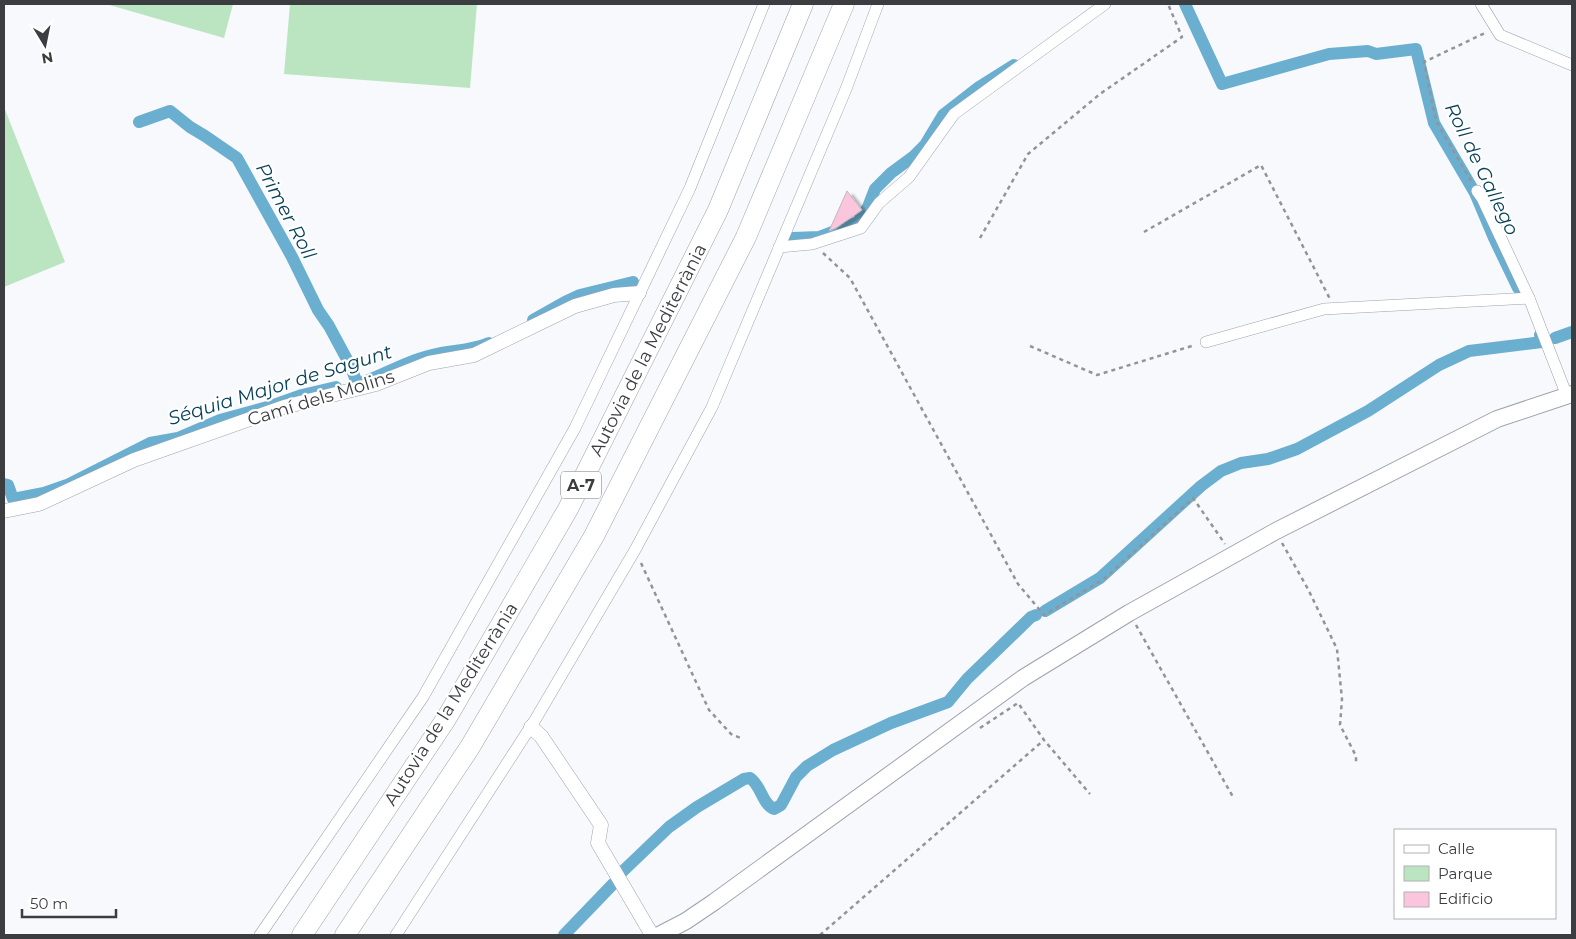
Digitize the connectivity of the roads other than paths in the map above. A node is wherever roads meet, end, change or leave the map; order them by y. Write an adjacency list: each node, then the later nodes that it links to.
1 (764, 4): 10 (street)
2 (803, 4): 17 (highway, Autovia de la Mediterrània / A-7)
3 (844, 4): 18 (highway, Autovia de la Mediterrània / A-7)
4 (878, 4): 9 (street)
5 (1105, 4): 9 (street)
6 (1481, 4): 7 (street)
7 (1572, 65)
8 (1477, 191): 11 (street)
9 (779, 247): 15 (street)
10 (639, 293): 14 (street, Camí dels Molins); 16 (street)
11 (1529, 298): 12 (street); 13 (street)
12 (1206, 342)
13 (1569, 395): 21 (main road)
14 (4, 511)
15 (531, 727): 19 (street); 20 (street)
16 (260, 935)
17 (302, 935)
18 (346, 935)
19 (396, 935)
20 (652, 935)
21 (659, 935)

